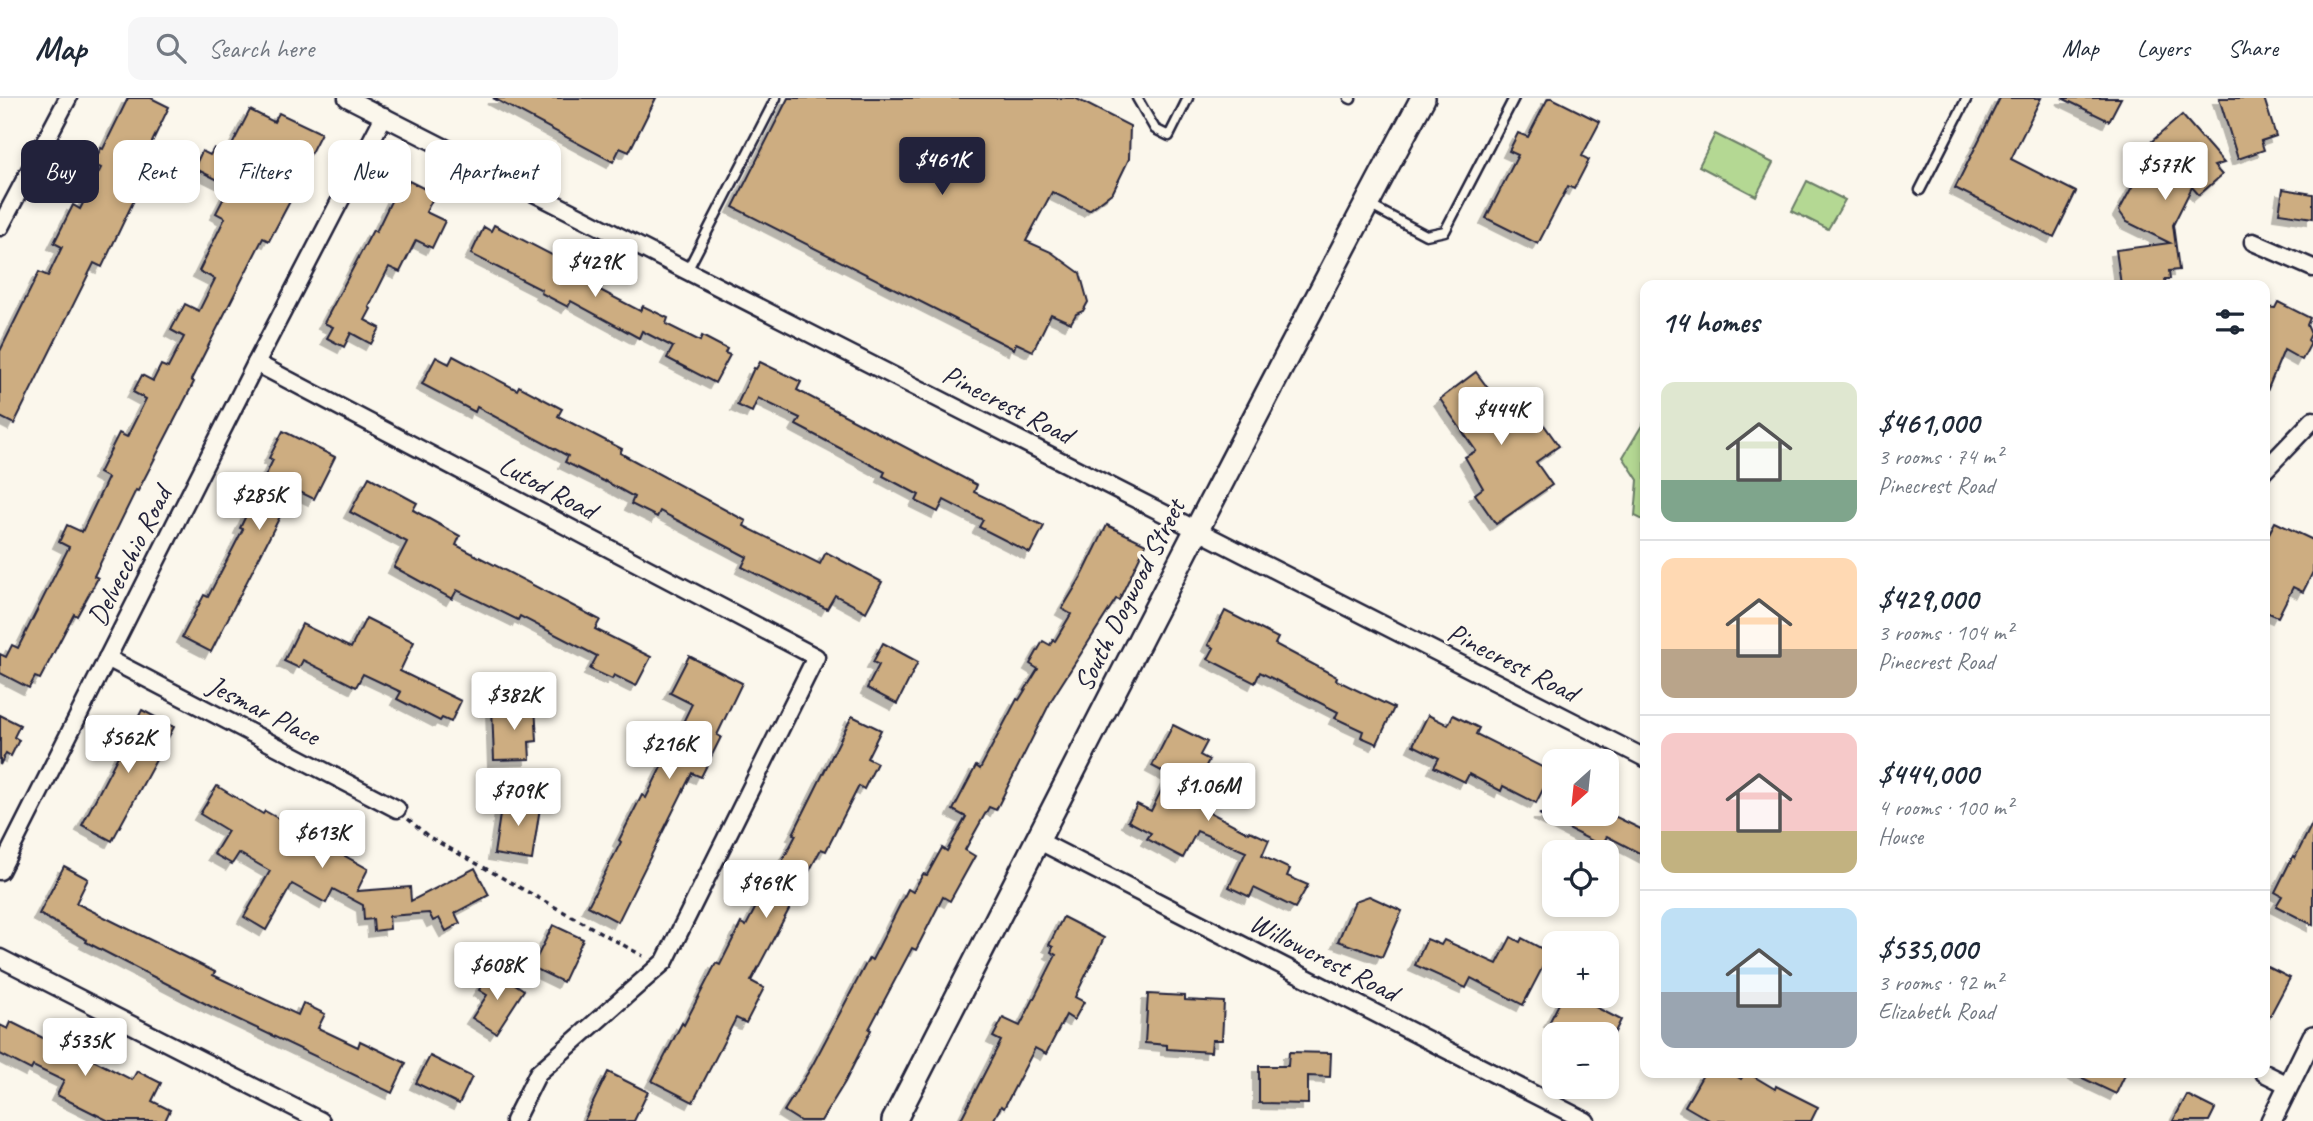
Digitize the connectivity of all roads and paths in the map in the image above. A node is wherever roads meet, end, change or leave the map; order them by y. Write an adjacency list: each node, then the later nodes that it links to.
1 (68, 98): 12 (street)
2 (347, 98): 9 (street, Pinecrest Road)
3 (776, 98): 15 (lane)
4 (1137, 98): 5 (lane)
5 (1188, 98)
6 (1423, 98): 11 (main road, South Dogwood Street)
7 (1514, 98): 11 (lane)
8 (1967, 98): 10 (lane)
9 (384, 116): 15 (street, Pinecrest Road); 16 (street, Delvecchio Road)
10 (1920, 190)
11 (1367, 204): 19 (main road, South Dogwood Street)
12 (0, 228)
13 (2253, 242): 14 (street)
14 (2313, 268)
15 (687, 271): 19 (street, Pinecrest Road)
16 (257, 362): 20 (street, Delvecchio Road); 26 (street, Lutod Road)
17 (2313, 420): 18 (street)
18 (2270, 465)
19 (1196, 530): 21 (street, Pinecrest Road); 23 (main road, South Dogwood Street)
20 (107, 658): 22 (street, Jesmar Place); 24 (street, Delvecchio Road)
21 (1640, 755)
22 (397, 809): 26 (path)
23 (1037, 841): 32 (main road, South Dogwood Street); 33 (street, Willowcrest Road)
24 (0, 871)
25 (0, 958): 30 (street)
26 (665, 961): 31 (street)
27 (2313, 1036): 29 (street)
28 (2270, 1076): 29 (street)
29 (2288, 1085): 34 (street)
30 (321, 1121)
31 (514, 1121)
32 (894, 1121)
33 (1586, 1121)
34 (2271, 1121)

